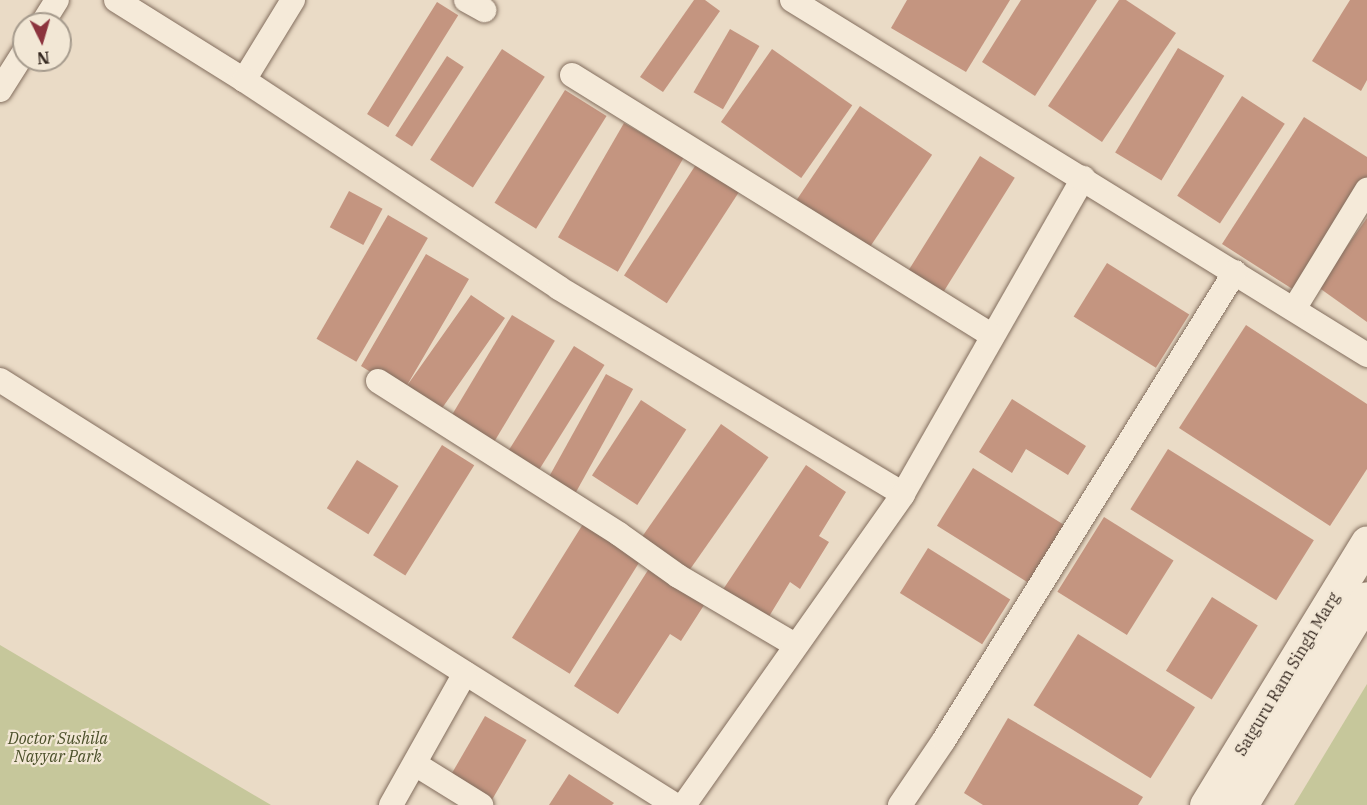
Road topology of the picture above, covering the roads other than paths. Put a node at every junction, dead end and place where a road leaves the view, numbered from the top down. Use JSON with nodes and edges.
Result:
{"nodes":[{"id":1,"x":116,"y":0,"type":"edge"},
{"id":2,"x":293,"y":0,"type":"edge"},
{"id":3,"x":792,"y":0,"type":"edge"},
{"id":4,"x":12,"y":71,"type":"edge"},
{"id":5,"x":572,"y":75,"type":"dead end"},
{"id":6,"x":244,"y":80,"type":"junction"},
{"id":7,"x":0,"y":90,"type":"edge"},
{"id":8,"x":1083,"y":178,"type":"junction"},
{"id":9,"x":1367,"y":190,"type":"edge"},
{"id":10,"x":1235,"y":272,"type":"junction"},
{"id":11,"x":1294,"y":309,"type":"junction"},
{"id":12,"x":993,"y":336,"type":"junction"},
{"id":13,"x":1367,"y":355,"type":"edge"},
{"id":14,"x":0,"y":380,"type":"edge"},
{"id":15,"x":378,"y":381,"type":"dead end"},
{"id":16,"x":903,"y":494,"type":"junction"},
{"id":17,"x":1367,"y":542,"type":"edge"},
{"id":18,"x":1367,"y":598,"type":"edge"},
{"id":19,"x":795,"y":645,"type":"junction"},
{"id":20,"x":465,"y":673,"type":"junction"},
{"id":21,"x":415,"y":764,"type":"junction"},
{"id":22,"x":391,"y":805,"type":"edge"},
{"id":23,"x":481,"y":805,"type":"edge"},
{"id":24,"x":675,"y":805,"type":"edge"},
{"id":25,"x":684,"y":805,"type":"edge"},
{"id":26,"x":900,"y":805,"type":"edge"},
{"id":27,"x":1206,"y":805,"type":"edge"},
{"id":28,"x":1241,"y":805,"type":"edge"}],
"edges":[{"from":1,"to":6,"type":"street"},
{"from":2,"to":6,"type":"street"},
{"from":3,"to":8,"type":"street"},
{"from":4,"to":7,"type":"street"},
{"from":5,"to":12,"type":"street"},
{"from":6,"to":16,"type":"street"},
{"from":8,"to":10,"type":"street"},
{"from":8,"to":12,"type":"street"},
{"from":9,"to":11,"type":"street"},
{"from":10,"to":11,"type":"street"},
{"from":10,"to":26,"type":"street"},
{"from":11,"to":13,"type":"street"},
{"from":12,"to":16,"type":"street"},
{"from":14,"to":20,"type":"street"},
{"from":15,"to":19,"type":"street"},
{"from":16,"to":19,"type":"street"},
{"from":17,"to":27,"type":"main road","name":"Satguru Ram Singh Marg"},
{"from":18,"to":28,"type":"main road","name":"Satguru Ram Singh Marg"},
{"from":19,"to":25,"type":"street"},
{"from":20,"to":21,"type":"street"},
{"from":20,"to":24,"type":"street"},
{"from":21,"to":22,"type":"street"},
{"from":21,"to":23,"type":"street"}]}
